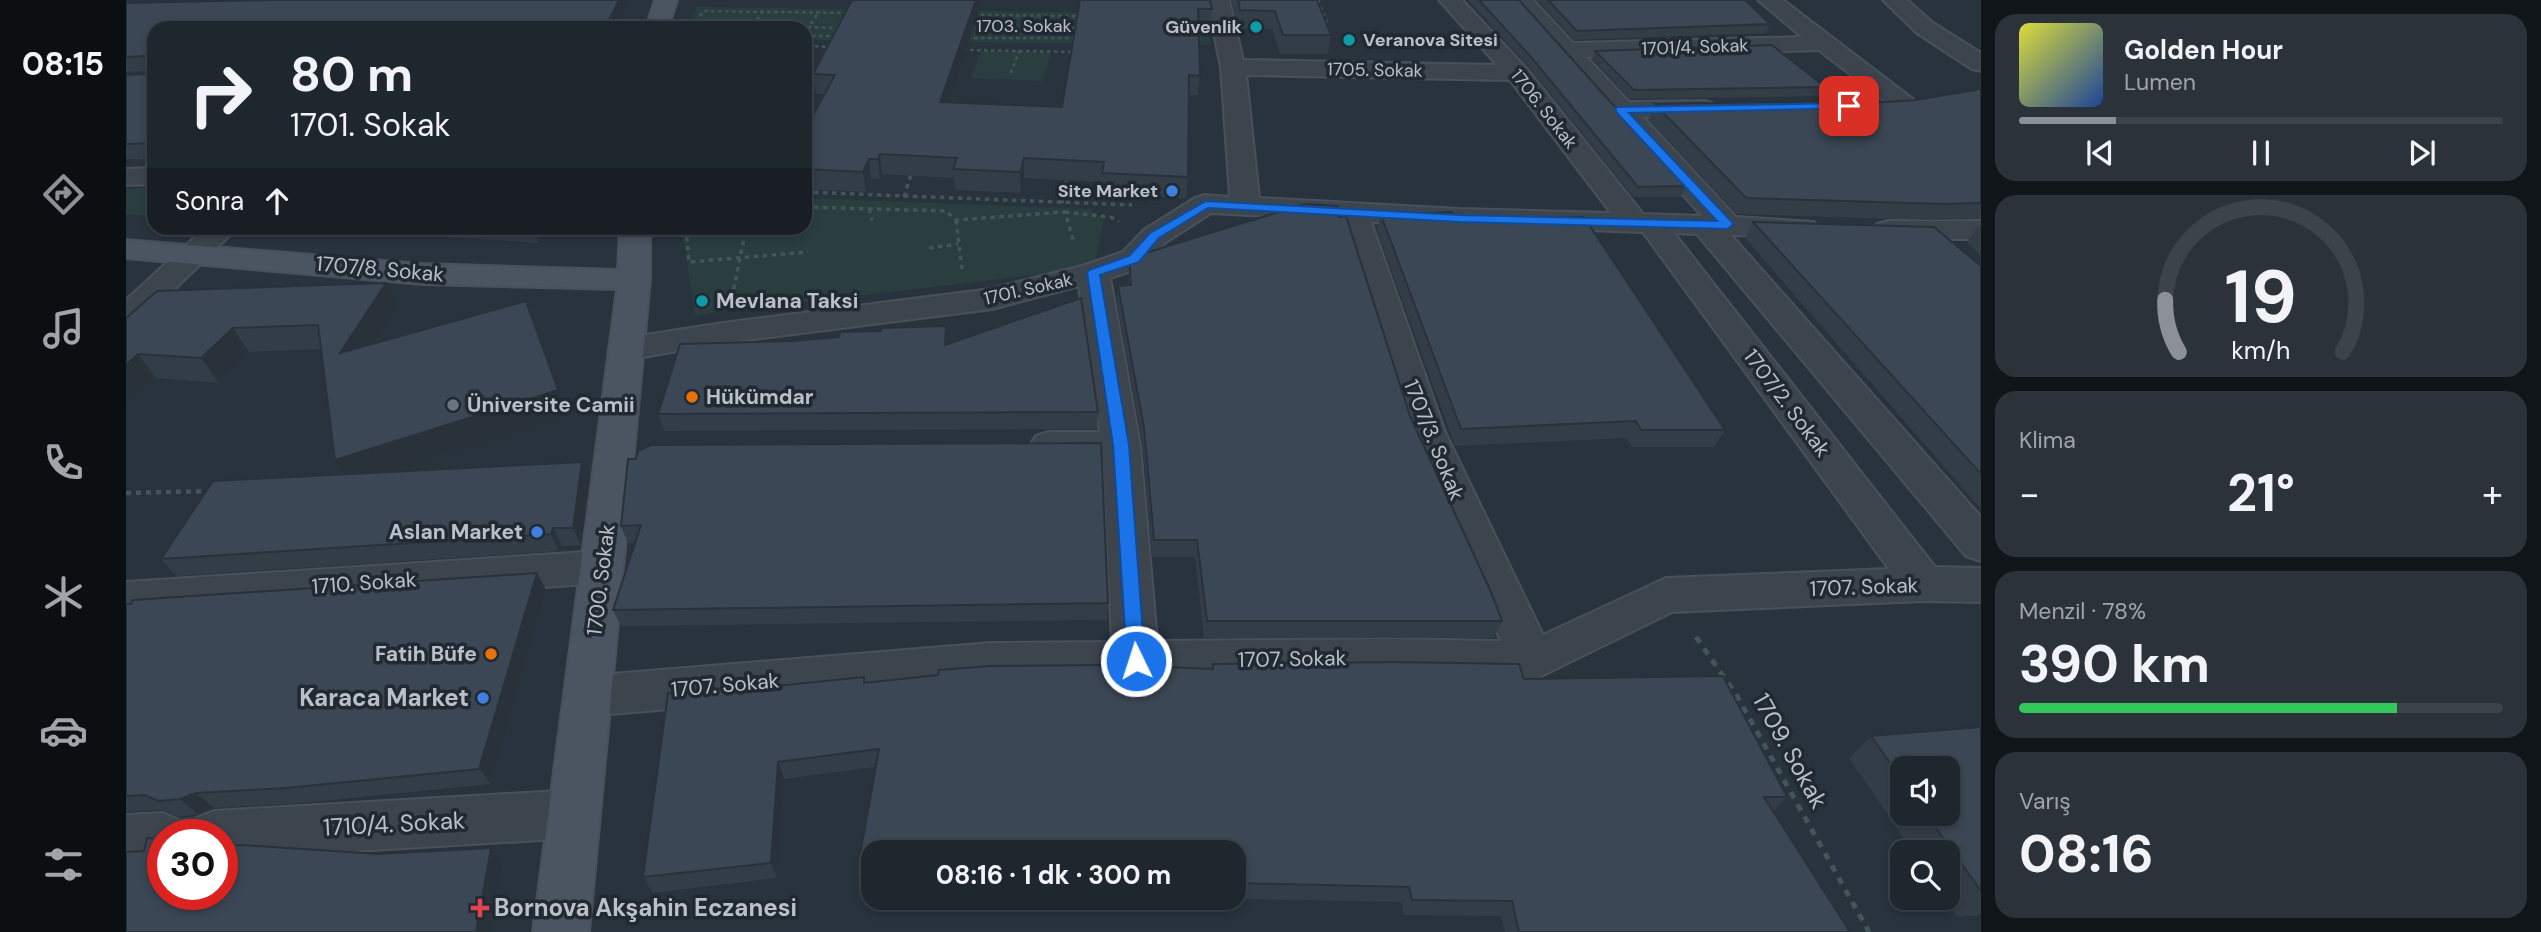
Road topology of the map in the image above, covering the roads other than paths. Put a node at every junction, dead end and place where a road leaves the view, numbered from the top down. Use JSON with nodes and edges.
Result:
{"nodes":[{"id":1,"x":666,"y":0,"type":"edge"},
{"id":2,"x":1218,"y":0,"type":"edge"},
{"id":3,"x":1450,"y":0,"type":"edge"},
{"id":4,"x":1521,"y":0,"type":"edge"},
{"id":5,"x":1769,"y":0,"type":"edge"},
{"id":6,"x":1894,"y":0,"type":"edge"},
{"id":7,"x":659,"y":21,"type":"edge"},
{"id":8,"x":1824,"y":43,"type":"junction"},
{"id":9,"x":1566,"y":50,"type":"junction"},
{"id":10,"x":1981,"y":64,"type":"edge"},
{"id":11,"x":1233,"y":67,"type":"junction"},
{"id":12,"x":1517,"y":73,"type":"junction"},
{"id":13,"x":1863,"y":106,"type":"edge"},
{"id":14,"x":1727,"y":108,"type":"edge"},
{"id":15,"x":1620,"y":110,"type":"junction"},
{"id":16,"x":147,"y":176,"type":"edge"},
{"id":17,"x":126,"y":177,"type":"edge"},
{"id":18,"x":1245,"y":205,"type":"junction"},
{"id":19,"x":1353,"y":213,"type":"junction"},
{"id":20,"x":1642,"y":222,"type":"junction"},
{"id":21,"x":1716,"y":225,"type":"junction"},
{"id":22,"x":1981,"y":230,"type":"edge"},
{"id":23,"x":1932,"y":232,"type":"junction"},
{"id":24,"x":214,"y":235,"type":"edge"},
{"id":25,"x":635,"y":235,"type":"edge"},
{"id":26,"x":126,"y":249,"type":"edge"},
{"id":27,"x":195,"y":253,"type":"junction"},
{"id":28,"x":1961,"y":257,"type":"edge"},
{"id":29,"x":1093,"y":273,"type":"junction"},
{"id":30,"x":634,"y":280,"type":"junction"},
{"id":31,"x":126,"y":318,"type":"edge"},
{"id":32,"x":626,"y":349,"type":"junction"},
{"id":33,"x":1010,"y":445,"type":"edge"},
{"id":34,"x":1121,"y":445,"type":"junction"},
{"id":35,"x":1981,"y":545,"type":"edge"},
{"id":36,"x":602,"y":567,"type":"junction"},
{"id":37,"x":1924,"y":584,"type":"junction"},
{"id":38,"x":1981,"y":584,"type":"edge"},
{"id":39,"x":126,"y":599,"type":"edge"},
{"id":40,"x":1136,"y":661,"type":"junction"},
{"id":41,"x":1533,"y":661,"type":"junction"},
{"id":42,"x":588,"y":696,"type":"junction"},
{"id":43,"x":575,"y":814,"type":"junction"},
{"id":44,"x":238,"y":834,"type":"edge"},
{"id":45,"x":147,"y":839,"type":"edge"},
{"id":46,"x":126,"y":840,"type":"edge"},
{"id":47,"x":561,"y":932,"type":"edge"}],
"edges":[{"from":1,"to":7,"type":"street"},
{"from":2,"to":11,"type":"street"},
{"from":3,"to":12,"type":"street","name":"1706. Sokak"},
{"from":4,"to":9,"type":"street"},
{"from":5,"to":8,"type":"street"},
{"from":6,"to":10,"type":"street"},
{"from":8,"to":9,"type":"street","name":"1701/4. Sokak"},
{"from":8,"to":13,"type":"street"},
{"from":9,"to":15,"type":"street"},
{"from":11,"to":12,"type":"street","name":"1705. Sokak"},
{"from":11,"to":18,"type":"street"},
{"from":12,"to":20,"type":"street","name":"1706. Sokak"},
{"from":14,"to":15,"type":"street"},
{"from":15,"to":21,"type":"street"},
{"from":16,"to":17,"type":"street"},
{"from":18,"to":19,"type":"street","name":"1701. Sokak"},
{"from":18,"to":29,"type":"street","name":"1701. Sokak"},
{"from":19,"to":20,"type":"street","name":"1701. Sokak"},
{"from":19,"to":41,"type":"street","name":"1707/3. Sokak"},
{"from":20,"to":21,"type":"street","name":"1701. Sokak"},
{"from":20,"to":37,"type":"street","name":"1707/2. Sokak"},
{"from":21,"to":23,"type":"street","name":"1701. Sokak"},
{"from":21,"to":35,"type":"street"},
{"from":22,"to":23,"type":"street","name":"1701. Sokak"},
{"from":23,"to":28,"type":"street"},
{"from":24,"to":27,"type":"street"},
{"from":25,"to":30,"type":"street","name":"1700. Sokak"},
{"from":26,"to":27,"type":"street","name":"1707/8. Sokak"},
{"from":27,"to":30,"type":"street","name":"1707/8. Sokak"},
{"from":27,"to":31,"type":"street"},
{"from":29,"to":32,"type":"street","name":"1701. Sokak"},
{"from":29,"to":34,"type":"street"},
{"from":30,"to":32,"type":"street","name":"1700. Sokak"},
{"from":32,"to":36,"type":"street","name":"1700. Sokak"},
{"from":33,"to":34,"type":"street"},
{"from":34,"to":40,"type":"street"},
{"from":36,"to":39,"type":"street","name":"1710. Sokak"},
{"from":36,"to":42,"type":"street","name":"1700. Sokak"},
{"from":37,"to":38,"type":"street","name":"1707. Sokak"},
{"from":37,"to":41,"type":"street","name":"1707. Sokak"},
{"from":40,"to":41,"type":"street","name":"1707. Sokak"},
{"from":40,"to":42,"type":"street","name":"1707. Sokak"},
{"from":42,"to":43,"type":"street","name":"1700. Sokak"},
{"from":43,"to":44,"type":"street","name":"1710/4. Sokak"},
{"from":43,"to":47,"type":"street","name":"1700. Sokak"},
{"from":45,"to":46,"type":"street"}]}
